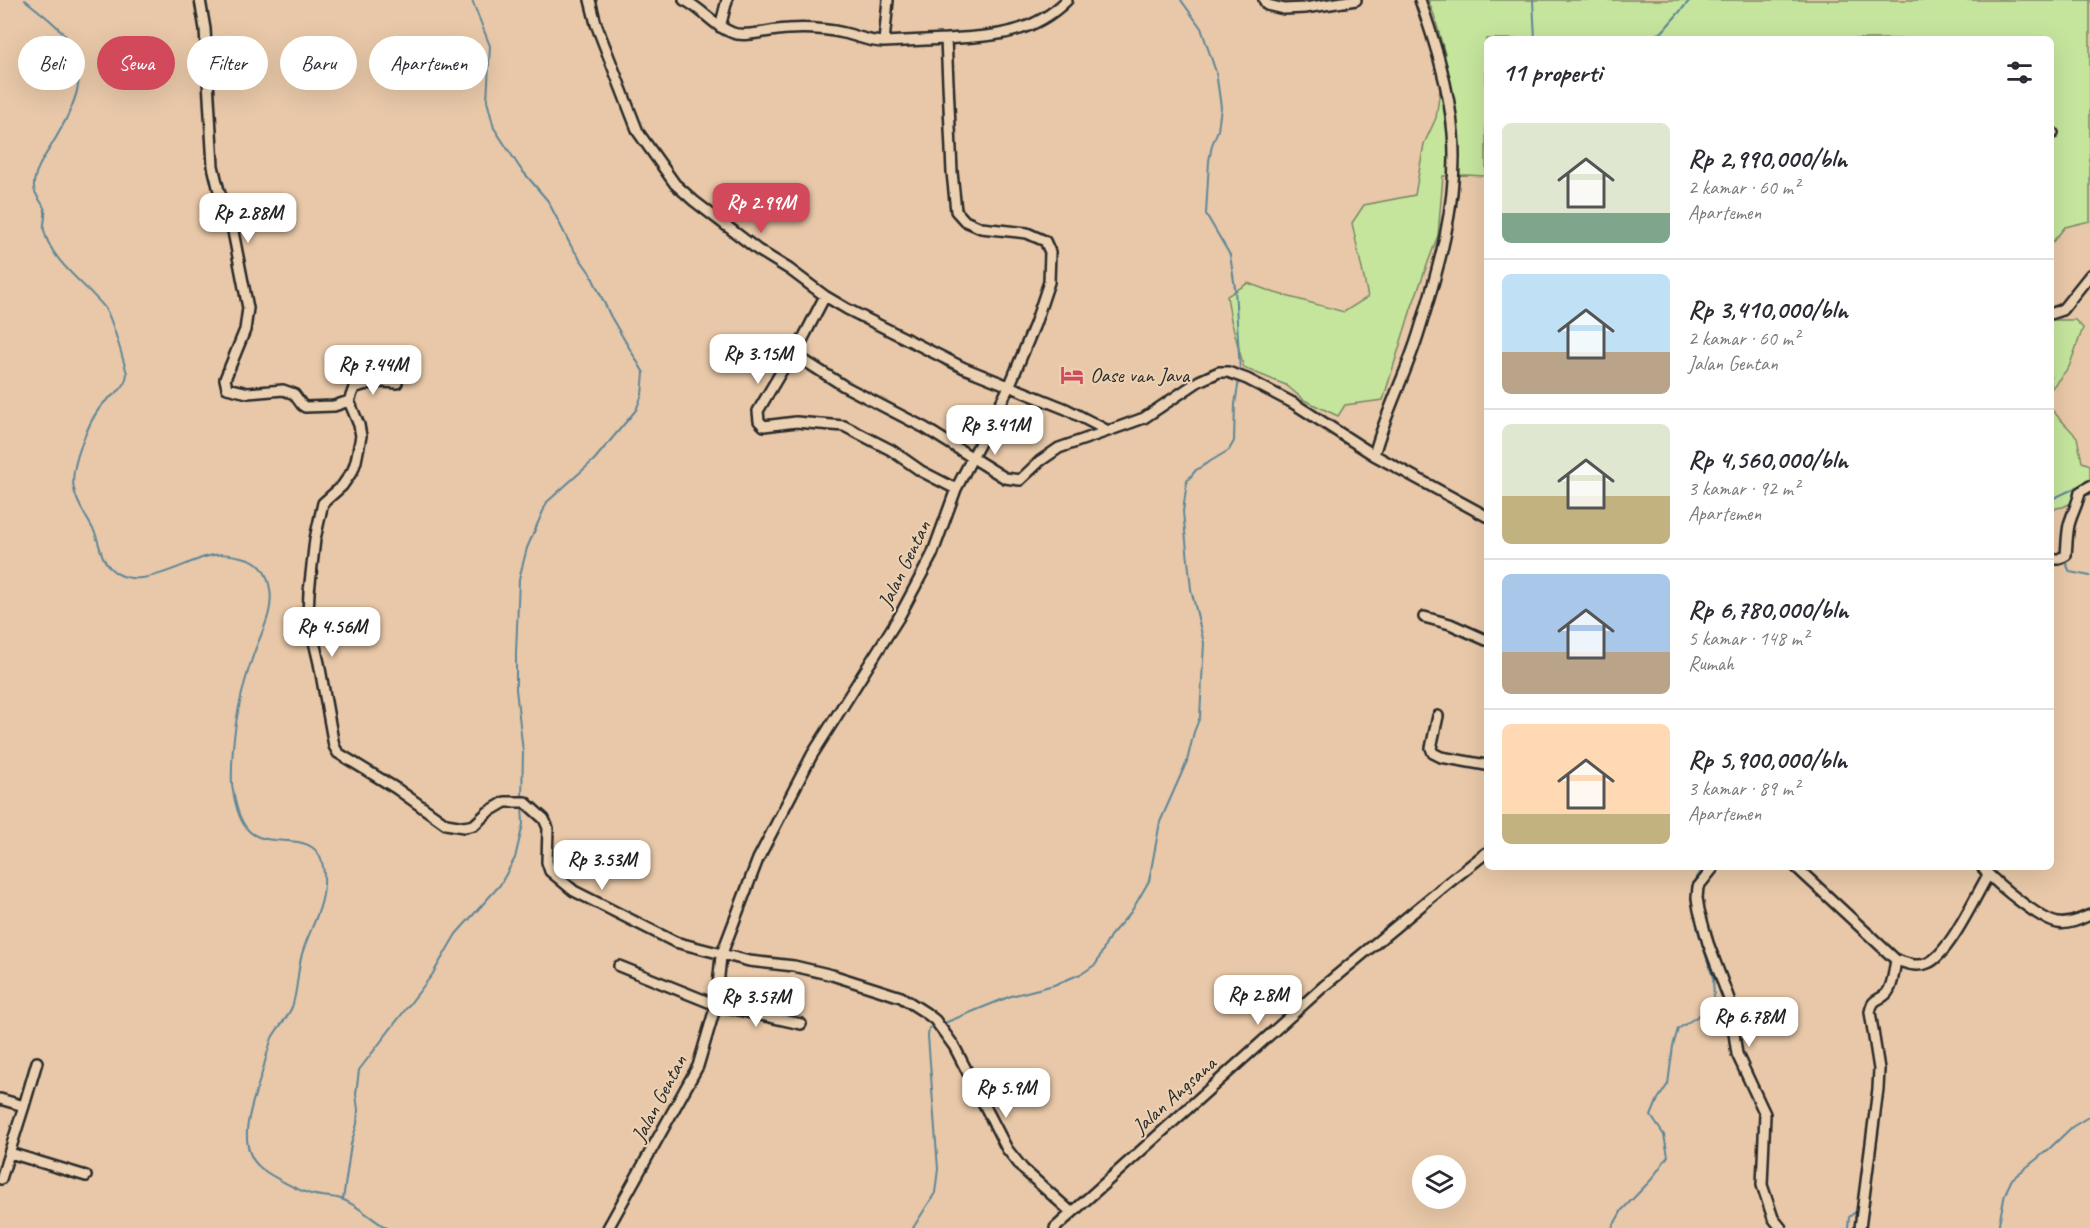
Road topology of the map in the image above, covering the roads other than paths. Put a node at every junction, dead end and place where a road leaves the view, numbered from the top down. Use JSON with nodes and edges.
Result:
{"nodes":[{"id":1,"x":200,"y":0,"type":"edge"},
{"id":2,"x":590,"y":0,"type":"edge"},
{"id":3,"x":684,"y":0,"type":"edge"},
{"id":4,"x":727,"y":0,"type":"edge"},
{"id":5,"x":888,"y":0,"type":"edge"},
{"id":6,"x":1067,"y":0,"type":"edge"},
{"id":7,"x":1264,"y":0,"type":"edge"},
{"id":8,"x":1356,"y":0,"type":"edge"},
{"id":9,"x":1420,"y":0,"type":"edge"},
{"id":10,"x":720,"y":27,"type":"junction"},
{"id":11,"x":946,"y":39,"type":"junction"},
{"id":12,"x":884,"y":42,"type":"junction"},
{"id":13,"x":2090,"y":275,"type":"edge"},
{"id":14,"x":825,"y":296,"type":"junction"},
{"id":15,"x":2054,"y":313,"type":"edge"},
{"id":16,"x":794,"y":356,"type":"junction"},
{"id":17,"x":336,"y":360,"type":"dead end"},
{"id":18,"x":397,"y":383,"type":"dead end"},
{"id":19,"x":1010,"y":387,"type":"junction"},
{"id":20,"x":354,"y":388,"type":"junction"},
{"id":21,"x":349,"y":401,"type":"junction"},
{"id":22,"x":1108,"y":431,"type":"junction"},
{"id":23,"x":1374,"y":455,"type":"junction"},
{"id":24,"x":971,"y":459,"type":"junction"},
{"id":25,"x":2090,"y":486,"type":"edge"},
{"id":26,"x":956,"y":489,"type":"junction"},
{"id":27,"x":1484,"y":515,"type":"edge"},
{"id":28,"x":2058,"y":558,"type":"edge"},
{"id":29,"x":1424,"y":617,"type":"dead end"},
{"id":30,"x":1484,"y":639,"type":"edge"},
{"id":31,"x":1438,"y":716,"type":"dead end"},
{"id":32,"x":1484,"y":765,"type":"edge"},
{"id":33,"x":1484,"y":856,"type":"edge"},
{"id":34,"x":1712,"y":870,"type":"edge"},
{"id":35,"x":1799,"y":870,"type":"edge"},
{"id":36,"x":1984,"y":870,"type":"edge"},
{"id":37,"x":1988,"y":875,"type":"junction"},
{"id":38,"x":2090,"y":915,"type":"edge"},
{"id":39,"x":721,"y":956,"type":"junction"},
{"id":40,"x":1896,"y":960,"type":"junction"},
{"id":41,"x":619,"y":966,"type":"dead end"},
{"id":42,"x":716,"y":1005,"type":"junction"},
{"id":43,"x":801,"y":1024,"type":"dead end"},
{"id":44,"x":37,"y":1062,"type":"dead end"},
{"id":45,"x":0,"y":1099,"type":"edge"},
{"id":46,"x":24,"y":1106,"type":"junction"},
{"id":47,"x":10,"y":1153,"type":"junction"},
{"id":48,"x":86,"y":1176,"type":"dead end"},
{"id":49,"x":1,"y":1179,"type":"edge"},
{"id":50,"x":1071,"y":1212,"type":"junction"},
{"id":51,"x":608,"y":1228,"type":"edge"},
{"id":52,"x":1055,"y":1228,"type":"edge"},
{"id":53,"x":1781,"y":1228,"type":"edge"},
{"id":54,"x":1860,"y":1228,"type":"edge"}],
"edges":[{"from":1,"to":21,"type":"street"},
{"from":2,"to":14,"type":"street"},
{"from":3,"to":10,"type":"street"},
{"from":4,"to":10,"type":"street"},
{"from":5,"to":12,"type":"street"},
{"from":6,"to":11,"type":"street"},
{"from":7,"to":8,"type":"street"},
{"from":9,"to":23,"type":"street"},
{"from":10,"to":12,"type":"street"},
{"from":11,"to":12,"type":"street"},
{"from":11,"to":19,"type":"street","name":"Jalan Gentan"},
{"from":13,"to":15,"type":"street"},
{"from":14,"to":16,"type":"street"},
{"from":14,"to":19,"type":"street"},
{"from":16,"to":24,"type":"street"},
{"from":16,"to":26,"type":"street"},
{"from":17,"to":20,"type":"street"},
{"from":18,"to":20,"type":"street"},
{"from":19,"to":22,"type":"street"},
{"from":19,"to":24,"type":"street","name":"Jalan Gentan"},
{"from":20,"to":21,"type":"street"},
{"from":21,"to":39,"type":"street"},
{"from":22,"to":23,"type":"street"},
{"from":22,"to":24,"type":"street"},
{"from":23,"to":27,"type":"street"},
{"from":24,"to":26,"type":"street","name":"Jalan Gentan"},
{"from":25,"to":28,"type":"street"},
{"from":26,"to":39,"type":"street","name":"Jalan Gentan"},
{"from":29,"to":30,"type":"street"},
{"from":31,"to":32,"type":"street"},
{"from":33,"to":50,"type":"street","name":"Jalan Angsana"},
{"from":34,"to":53,"type":"street"},
{"from":35,"to":40,"type":"street"},
{"from":36,"to":37,"type":"street"},
{"from":37,"to":38,"type":"street"},
{"from":37,"to":40,"type":"street"},
{"from":39,"to":42,"type":"street","name":"Jalan Gentan"},
{"from":39,"to":50,"type":"street"},
{"from":40,"to":54,"type":"street"},
{"from":41,"to":42,"type":"street"},
{"from":42,"to":43,"type":"street"},
{"from":42,"to":51,"type":"street","name":"Jalan Gentan"},
{"from":44,"to":46,"type":"street"},
{"from":45,"to":46,"type":"street"},
{"from":46,"to":47,"type":"street"},
{"from":47,"to":48,"type":"street"},
{"from":47,"to":49,"type":"street"},
{"from":50,"to":52,"type":"street","name":"Jalan Angsana"}]}
